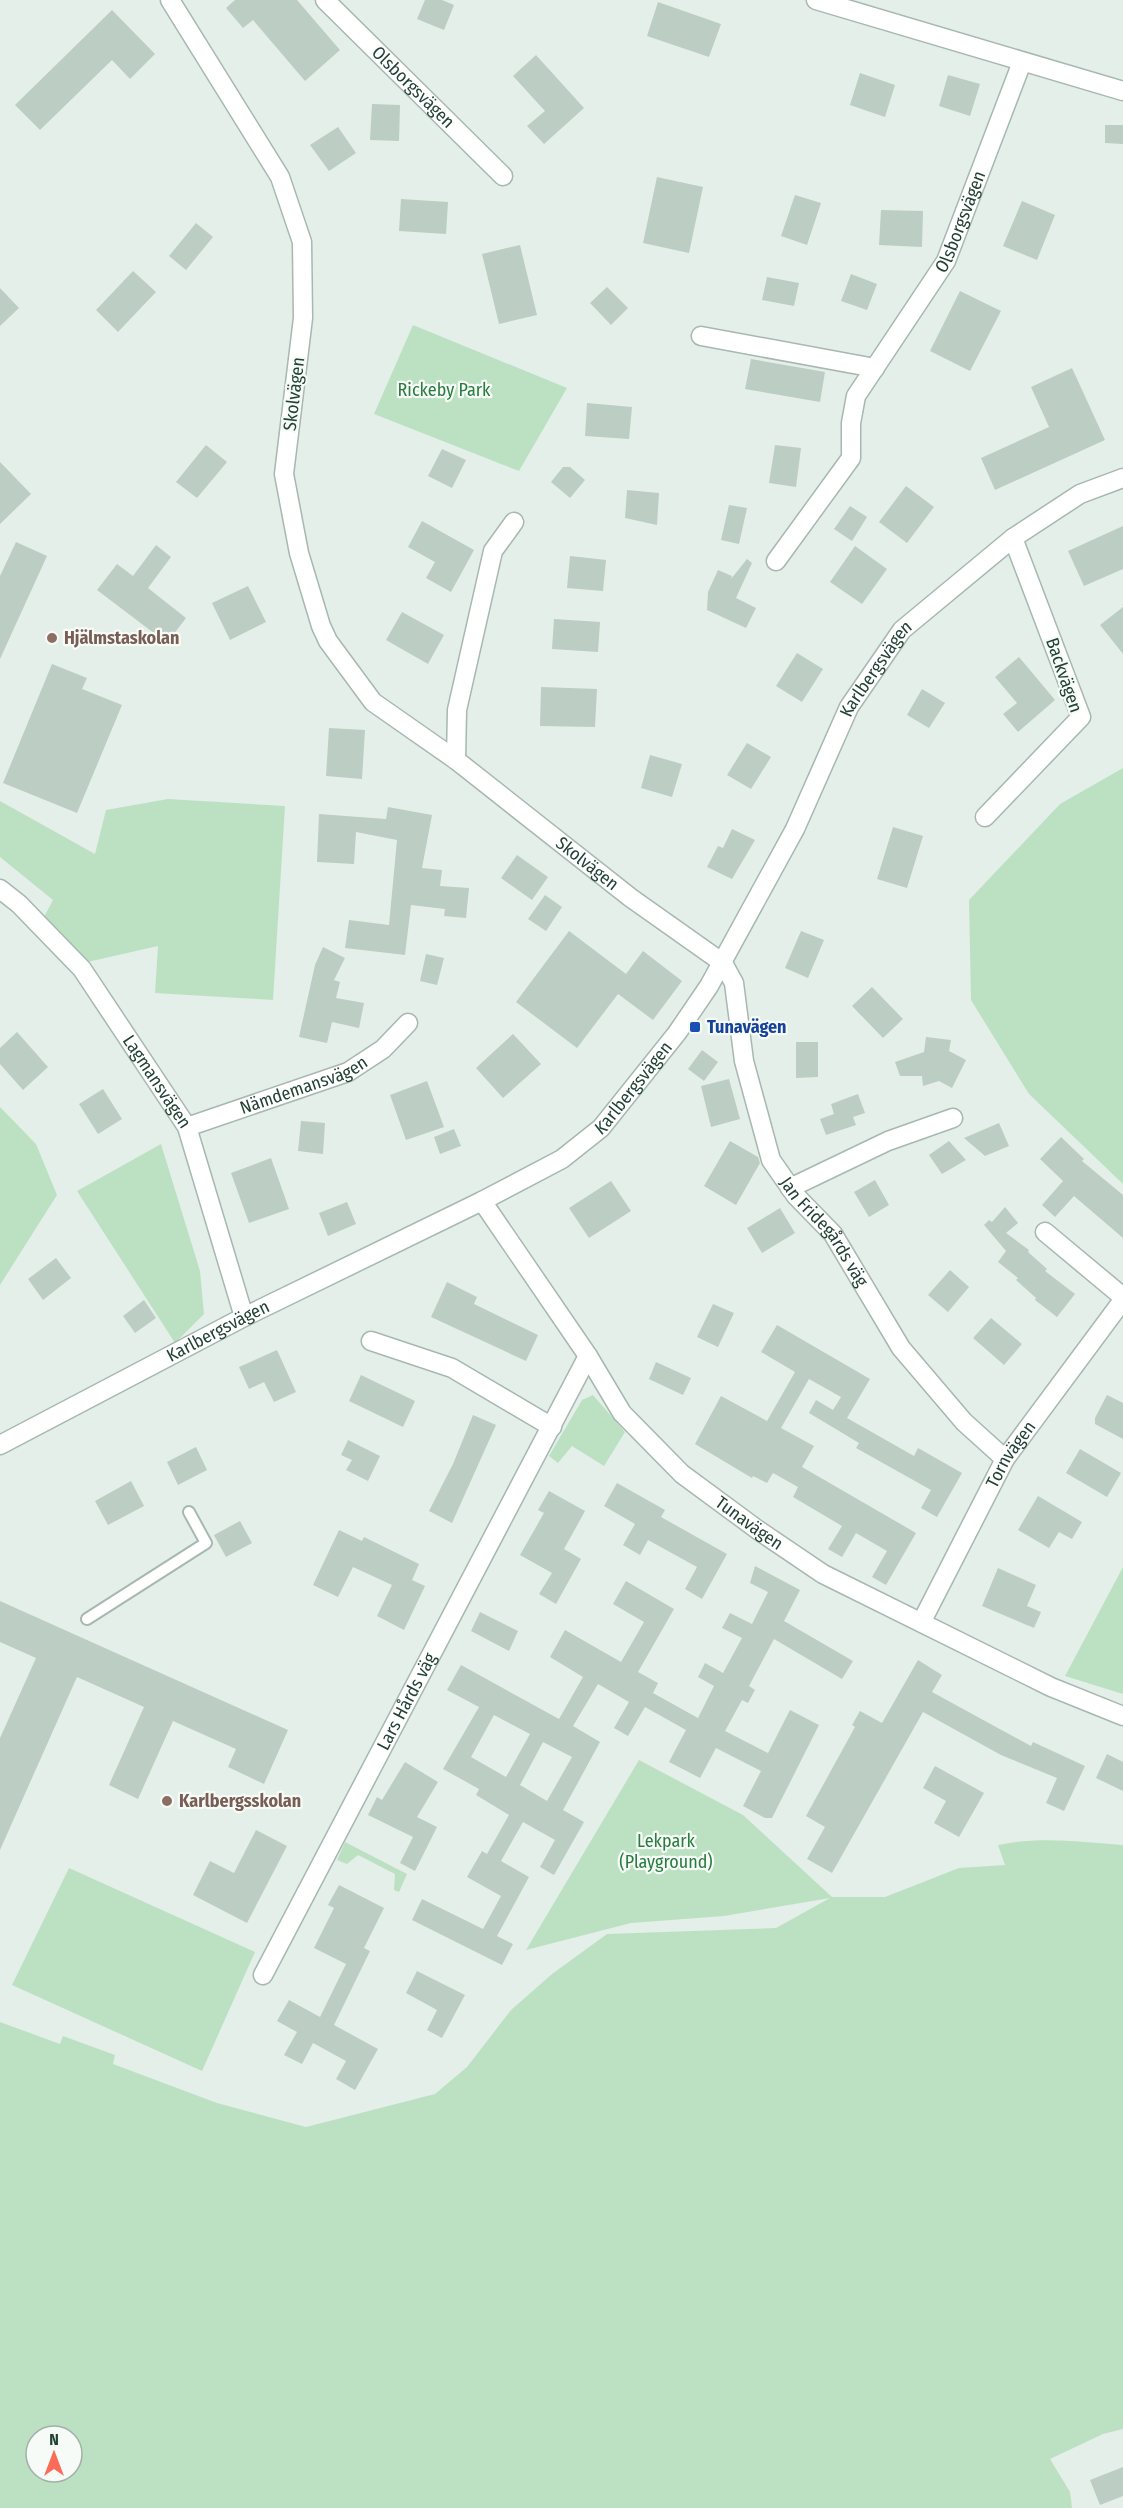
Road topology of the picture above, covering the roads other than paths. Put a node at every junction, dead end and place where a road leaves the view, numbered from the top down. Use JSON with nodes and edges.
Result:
{"nodes":[{"id":1,"x":170,"y":0,"type":"edge"},
{"id":2,"x":325,"y":0,"type":"edge"},
{"id":3,"x":816,"y":0,"type":"edge"},
{"id":4,"x":1022,"y":62,"type":"junction"},
{"id":5,"x":1123,"y":91,"type":"edge"},
{"id":6,"x":503,"y":176,"type":"dead end"},
{"id":7,"x":700,"y":336,"type":"dead end"},
{"id":8,"x":875,"y":368,"type":"junction"},
{"id":9,"x":1123,"y":478,"type":"edge"},
{"id":10,"x":514,"y":522,"type":"dead end"},
{"id":11,"x":1013,"y":538,"type":"junction"},
{"id":12,"x":776,"y":561,"type":"dead end"},
{"id":13,"x":456,"y":760,"type":"junction"},
{"id":14,"x":985,"y":817,"type":"dead end"},
{"id":15,"x":0,"y":889,"type":"edge"},
{"id":16,"x":723,"y":963,"type":"junction"},
{"id":17,"x":408,"y":1023,"type":"dead end"},
{"id":18,"x":953,"y":1118,"type":"dead end"},
{"id":19,"x":187,"y":1127,"type":"junction"},
{"id":20,"x":790,"y":1188,"type":"junction"},
{"id":21,"x":482,"y":1201,"type":"junction"},
{"id":22,"x":1045,"y":1232,"type":"dead end"},
{"id":23,"x":1123,"y":1299,"type":"edge"},
{"id":24,"x":244,"y":1317,"type":"junction"},
{"id":25,"x":371,"y":1341,"type":"dead end"},
{"id":26,"x":588,"y":1356,"type":"junction"},
{"id":27,"x":552,"y":1427,"type":"junction"},
{"id":28,"x":0,"y":1445,"type":"edge"},
{"id":29,"x":1005,"y":1459,"type":"junction"},
{"id":30,"x":189,"y":1512,"type":"dead end"},
{"id":31,"x":87,"y":1619,"type":"dead end"},
{"id":32,"x":922,"y":1621,"type":"junction"},
{"id":33,"x":1123,"y":1716,"type":"edge"},
{"id":34,"x":262,"y":1975,"type":"dead end"}],
"edges":[{"from":1,"to":13,"type":"street","name":"Skolvägen"},
{"from":2,"to":6,"type":"street","name":"Olsborgsvägen"},
{"from":3,"to":4,"type":"street"},
{"from":4,"to":5,"type":"street"},
{"from":4,"to":8,"type":"street","name":"Olsborgsvägen"},
{"from":7,"to":8,"type":"street"},
{"from":8,"to":12,"type":"street","name":"Olsborgsvägen"},
{"from":9,"to":11,"type":"street","name":"Karlbergsvägen"},
{"from":10,"to":13,"type":"street"},
{"from":11,"to":14,"type":"street","name":"Backvägen"},
{"from":11,"to":16,"type":"street","name":"Karlbergsvägen"},
{"from":13,"to":16,"type":"street","name":"Skolvägen"},
{"from":15,"to":19,"type":"street","name":"Lagmansvägen"},
{"from":16,"to":20,"type":"street","name":"Jan Fridegårds väg"},
{"from":16,"to":21,"type":"street","name":"Karlbergsvägen"},
{"from":17,"to":19,"type":"street","name":"Nämdemansvägen"},
{"from":18,"to":20,"type":"street"},
{"from":19,"to":24,"type":"street","name":"Lagmansvägen"},
{"from":20,"to":29,"type":"street","name":"Jan Fridegårds väg"},
{"from":21,"to":24,"type":"street","name":"Karlbergsvägen"},
{"from":21,"to":26,"type":"street","name":"Tunavägen"},
{"from":22,"to":23,"type":"street","name":"Tornvägen"},
{"from":23,"to":29,"type":"street","name":"Tornvägen"},
{"from":24,"to":28,"type":"street","name":"Karlbergsvägen"},
{"from":25,"to":27,"type":"street"},
{"from":26,"to":27,"type":"street","name":"Lars Hårds väg"},
{"from":26,"to":32,"type":"street","name":"Tunavägen"},
{"from":27,"to":34,"type":"street","name":"Lars Hårds väg"},
{"from":29,"to":32,"type":"street","name":"Tornvägen"},
{"from":30,"to":31,"type":"lane"},
{"from":32,"to":33,"type":"street","name":"Tunavägen"}]}
